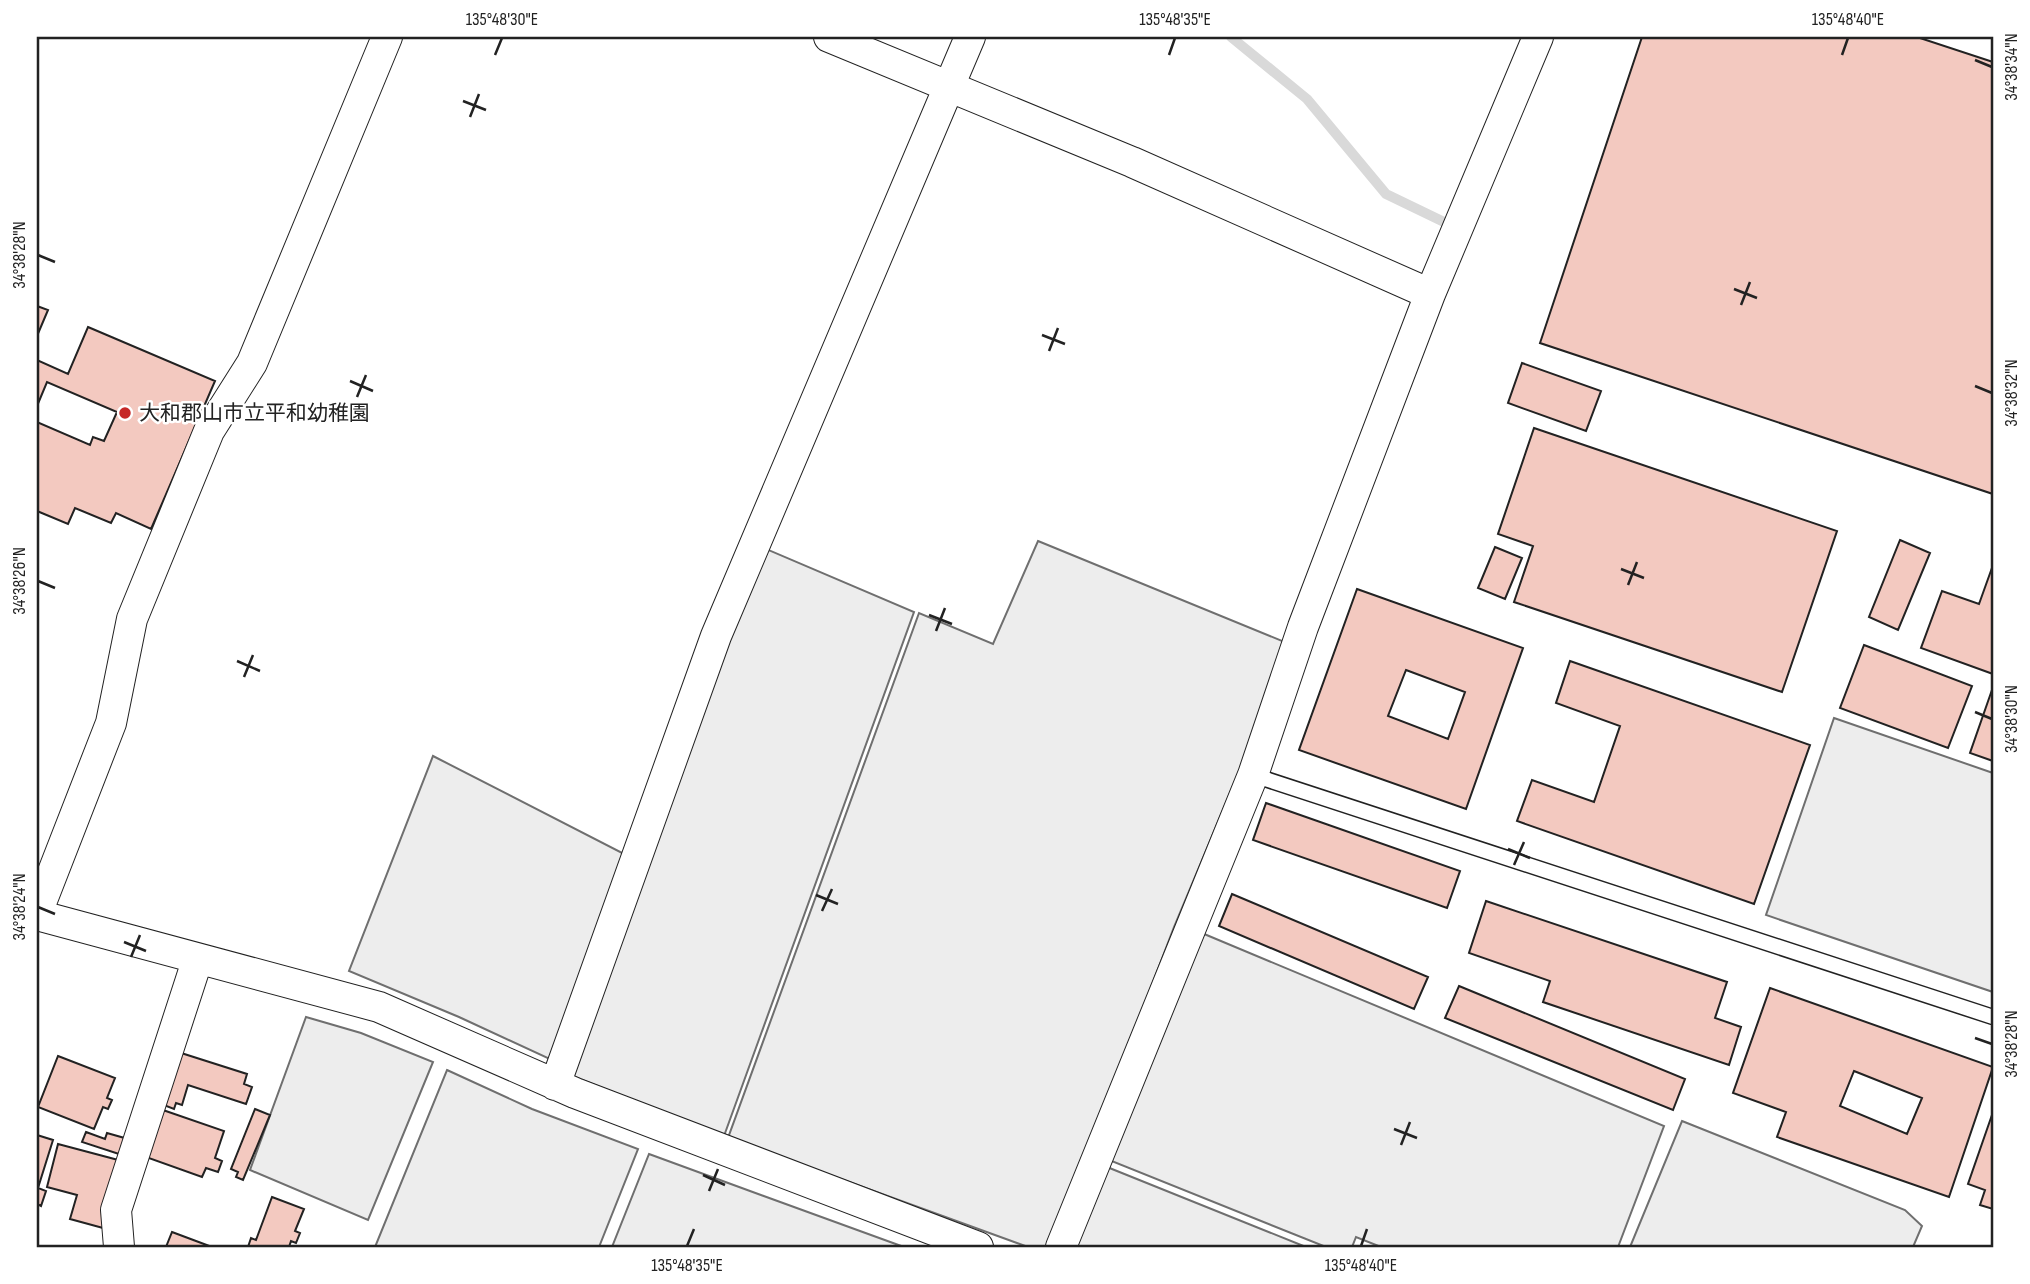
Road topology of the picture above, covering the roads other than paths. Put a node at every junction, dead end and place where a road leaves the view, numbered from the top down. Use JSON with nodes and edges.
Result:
{"nodes":[{"id":1,"x":387,"y":37,"type":"edge"},
{"id":2,"x":829,"y":37,"type":"edge"},
{"id":3,"x":970,"y":37,"type":"edge"},
{"id":4,"x":1538,"y":37,"type":"edge"},
{"id":5,"x":950,"y":88,"type":"junction"},
{"id":6,"x":1430,"y":294,"type":"junction"},
{"id":7,"x":1253,"y":775,"type":"junction"},
{"id":8,"x":37,"y":914,"type":"edge"},
{"id":9,"x":197,"y":961,"type":"junction"},
{"id":10,"x":1993,"y":1017,"type":"edge"},
{"id":11,"x":555,"y":1085,"type":"junction"},
{"id":12,"x":119,"y":1247,"type":"edge"},
{"id":13,"x":978,"y":1247,"type":"edge"},
{"id":14,"x":1061,"y":1247,"type":"edge"}],
"edges":[{"from":1,"to":8,"type":"street"},
{"from":2,"to":5,"type":"street"},
{"from":3,"to":5,"type":"street"},
{"from":4,"to":6,"type":"street"},
{"from":5,"to":6,"type":"street"},
{"from":5,"to":11,"type":"street"},
{"from":6,"to":7,"type":"street"},
{"from":7,"to":10,"type":"lane"},
{"from":7,"to":14,"type":"street"},
{"from":8,"to":9,"type":"street"},
{"from":9,"to":11,"type":"street"},
{"from":9,"to":12,"type":"street"},
{"from":11,"to":13,"type":"street"}]}
